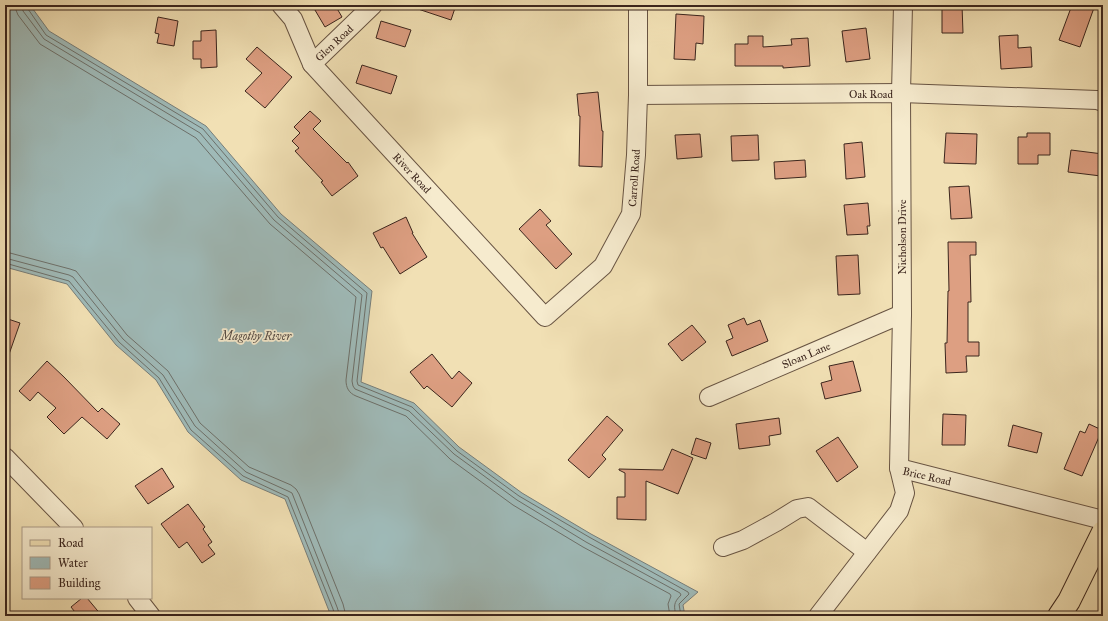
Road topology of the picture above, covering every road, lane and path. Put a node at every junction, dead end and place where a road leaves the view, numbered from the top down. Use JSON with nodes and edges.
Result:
{"nodes":[{"id":1,"x":281,"y":5,"type":"edge"},
{"id":2,"x":373,"y":5,"type":"edge"},
{"id":3,"x":638,"y":5,"type":"edge"},
{"id":4,"x":903,"y":5,"type":"edge"},
{"id":5,"x":312,"y":64,"type":"junction"},
{"id":6,"x":901,"y":93,"type":"junction"},
{"id":7,"x":638,"y":95,"type":"junction"},
{"id":8,"x":1101,"y":96,"type":"edge"},
{"id":9,"x":902,"y":314,"type":"junction"},
{"id":10,"x":545,"y":317,"type":"joint"},
{"id":11,"x":709,"y":397,"type":"dead end"},
{"id":12,"x":5,"y":457,"type":"edge"},
{"id":13,"x":899,"y":468,"type":"junction"},
{"id":14,"x":1103,"y":520,"type":"edge"},
{"id":15,"x":73,"y":527,"type":"edge"},
{"id":16,"x":1103,"y":532,"type":"edge"},
{"id":17,"x":723,"y":547,"type":"dead end"},
{"id":18,"x":867,"y":552,"type":"junction"},
{"id":19,"x":138,"y":599,"type":"edge"},
{"id":20,"x":151,"y":616,"type":"edge"},
{"id":21,"x":818,"y":616,"type":"edge"},
{"id":22,"x":1060,"y":616,"type":"edge"}],
"edges":[{"from":1,"to":5,"type":"street","name":"River Road"},
{"from":2,"to":5,"type":"street","name":"Glen Road"},
{"from":3,"to":7,"type":"street","name":"Carroll Road"},
{"from":4,"to":6,"type":"street","name":"Nicholson Drive"},
{"from":5,"to":10,"type":"street","name":"River Road"},
{"from":6,"to":7,"type":"street","name":"Oak Road"},
{"from":6,"to":8,"type":"street","name":"Oak Road"},
{"from":6,"to":9,"type":"street","name":"Nicholson Drive"},
{"from":7,"to":10,"type":"street","name":"Carroll Road"},
{"from":9,"to":11,"type":"street","name":"Sloan Lane"},
{"from":9,"to":13,"type":"street","name":"Nicholson Drive"},
{"from":12,"to":15,"type":"street"},
{"from":13,"to":14,"type":"street","name":"Brice Road"},
{"from":13,"to":18,"type":"street","name":"Brice Road"},
{"from":16,"to":22,"type":"main road"},
{"from":17,"to":18,"type":"street"},
{"from":18,"to":21,"type":"street","name":"Brice Road"},
{"from":19,"to":20,"type":"street"}]}
